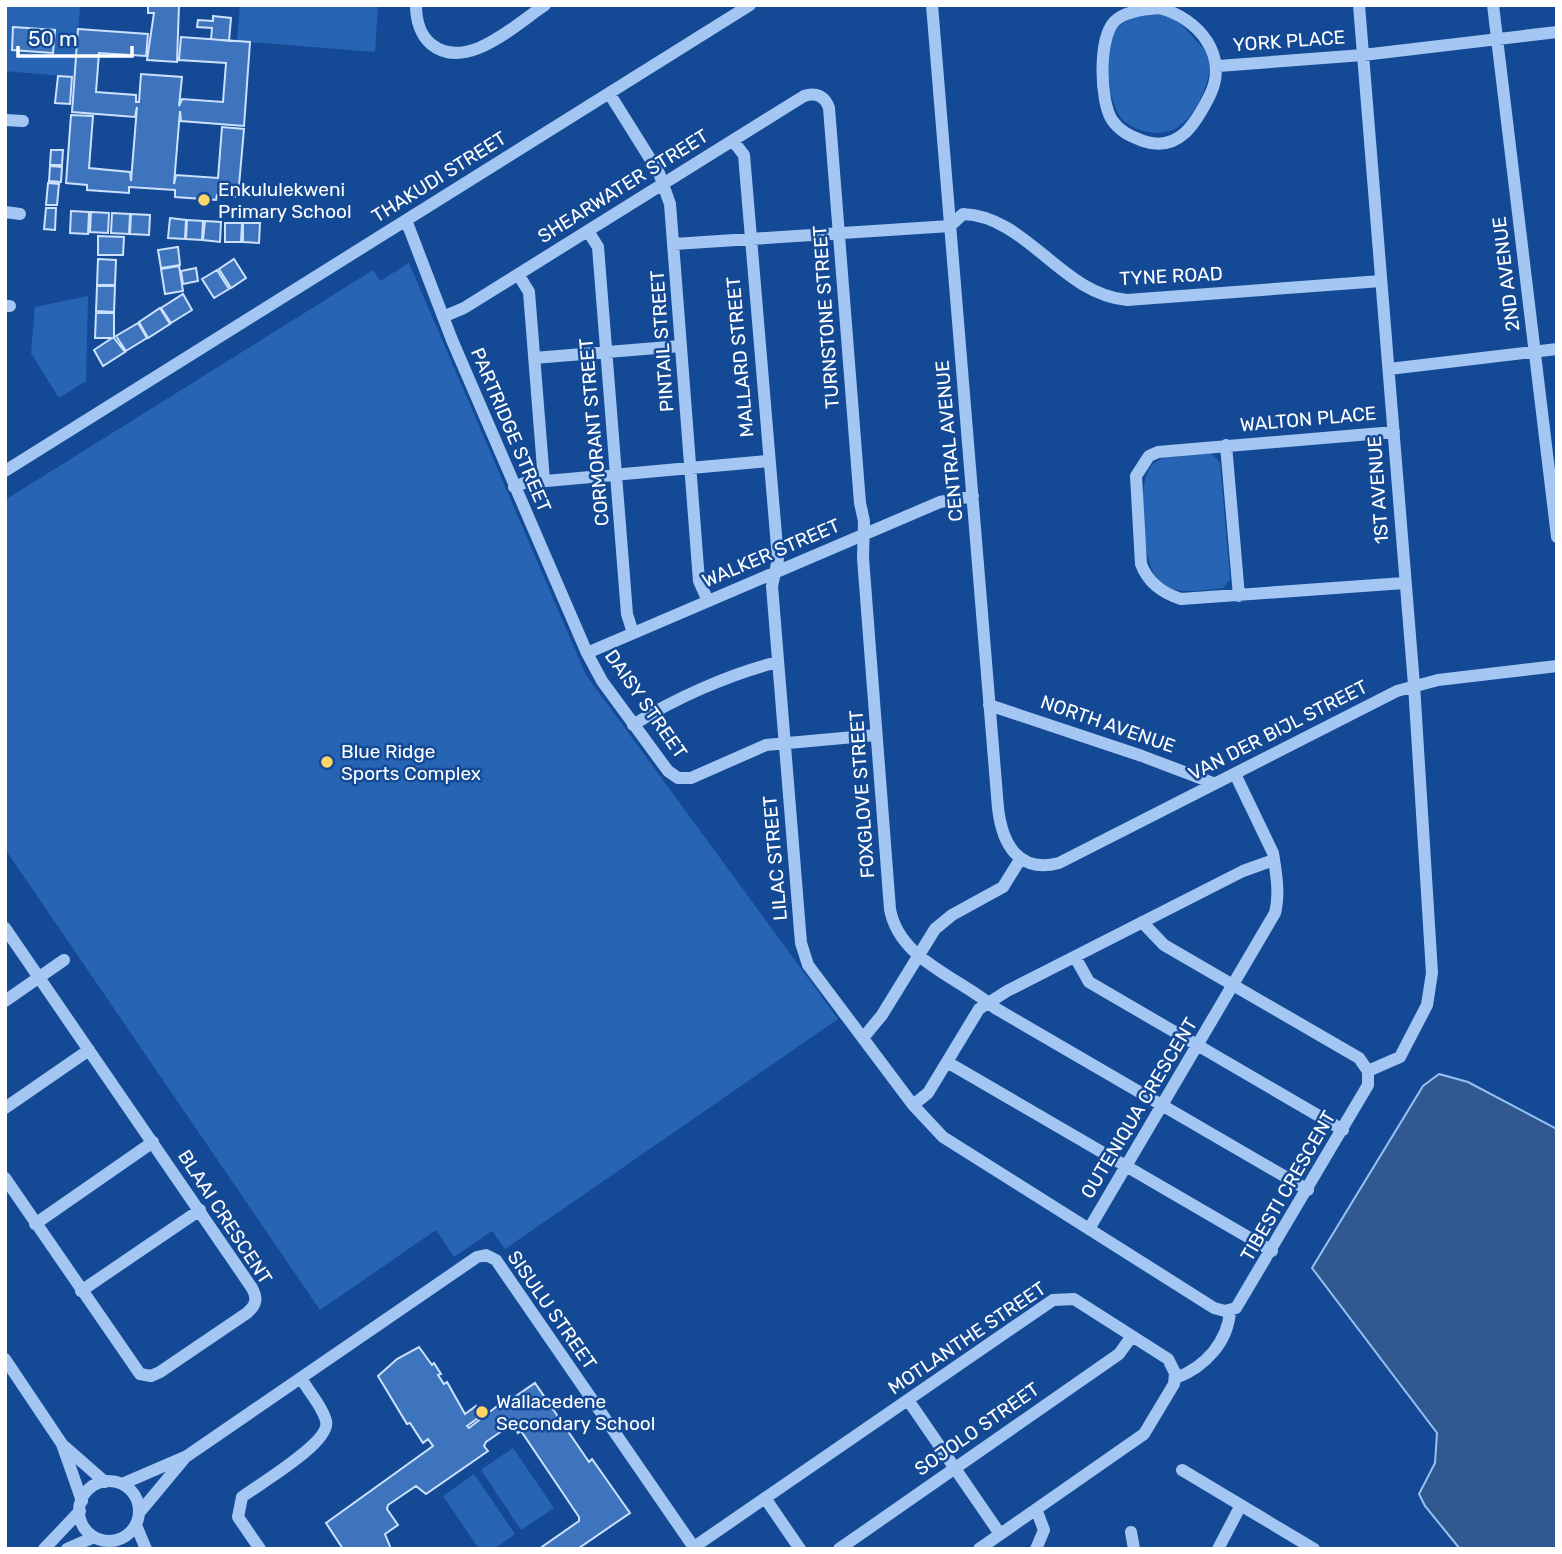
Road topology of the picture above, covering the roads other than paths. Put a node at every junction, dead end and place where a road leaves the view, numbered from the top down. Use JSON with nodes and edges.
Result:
{"nodes":[{"id":1,"x":416,"y":5,"type":"edge"},
{"id":2,"x":520,"y":5,"type":"edge"},
{"id":3,"x":545,"y":5,"type":"edge"},
{"id":4,"x":750,"y":5,"type":"edge"},
{"id":5,"x":932,"y":5,"type":"edge"},
{"id":6,"x":1359,"y":5,"type":"edge"},
{"id":7,"x":1493,"y":5,"type":"edge"},
{"id":8,"x":522,"y":20,"type":"junction"},
{"id":9,"x":1557,"y":32,"type":"edge"},
{"id":10,"x":1497,"y":40,"type":"junction"},
{"id":11,"x":1363,"y":55,"type":"junction"},
{"id":12,"x":1218,"y":66,"type":"junction"},
{"id":13,"x":610,"y":93,"type":"junction"},
{"id":14,"x":821,"y":97,"type":"joint"},
{"id":15,"x":5,"y":120,"type":"edge"},
{"id":16,"x":23,"y":121,"type":"dead end"},
{"id":17,"x":733,"y":141,"type":"junction"},
{"id":18,"x":662,"y":184,"type":"junction"},
{"id":19,"x":5,"y":212,"type":"edge"},
{"id":20,"x":20,"y":214,"type":"dead end"},
{"id":21,"x":406,"y":220,"type":"junction"},
{"id":22,"x":950,"y":226,"type":"junction"},
{"id":23,"x":588,"y":231,"type":"junction"},
{"id":24,"x":839,"y":235,"type":"junction"},
{"id":25,"x":750,"y":240,"type":"junction"},
{"id":26,"x":674,"y":244,"type":"junction"},
{"id":27,"x":518,"y":274,"type":"junction"},
{"id":28,"x":1381,"y":281,"type":"junction"},
{"id":29,"x":445,"y":316,"type":"junction"},
{"id":30,"x":681,"y":346,"type":"junction"},
{"id":31,"x":1557,"y":349,"type":"edge"},
{"id":32,"x":606,"y":352,"type":"junction"},
{"id":33,"x":1535,"y":352,"type":"junction"},
{"id":34,"x":534,"y":358,"type":"junction"},
{"id":35,"x":1389,"y":369,"type":"junction"},
{"id":36,"x":1394,"y":432,"type":"junction"},
{"id":37,"x":1226,"y":445,"type":"junction"},
{"id":38,"x":768,"y":461,"type":"junction"},
{"id":39,"x":691,"y":468,"type":"junction"},
{"id":40,"x":5,"y":471,"type":"edge"},
{"id":41,"x":616,"y":475,"type":"junction"},
{"id":42,"x":544,"y":481,"type":"junction"},
{"id":43,"x":514,"y":487,"type":"junction"},
{"id":44,"x":973,"y":496,"type":"junction"},
{"id":45,"x":862,"y":535,"type":"junction"},
{"id":46,"x":1557,"y":537,"type":"edge"},
{"id":47,"x":775,"y":572,"type":"junction"},
{"id":48,"x":1404,"y":583,"type":"junction"},
{"id":49,"x":1239,"y":596,"type":"junction"},
{"id":50,"x":708,"y":601,"type":"junction"},
{"id":51,"x":633,"y":633,"type":"junction"},
{"id":52,"x":587,"y":653,"type":"junction"},
{"id":53,"x":778,"y":662,"type":"junction"},
{"id":54,"x":1557,"y":666,"type":"edge"},
{"id":55,"x":1414,"y":685,"type":"junction"},
{"id":56,"x":989,"y":705,"type":"junction"},
{"id":57,"x":633,"y":724,"type":"junction"},
{"id":58,"x":876,"y":735,"type":"junction"},
{"id":59,"x":785,"y":742,"type":"junction"},
{"id":60,"x":1235,"y":774,"type":"junction"},
{"id":61,"x":1213,"y":783,"type":"junction"},
{"id":62,"x":1025,"y":860,"type":"junction"},
{"id":63,"x":1274,"y":860,"type":"junction"},
{"id":64,"x":1142,"y":922,"type":"junction"},
{"id":65,"x":5,"y":928,"type":"edge"},
{"id":66,"x":919,"y":955,"type":"junction"},
{"id":67,"x":1074,"y":957,"type":"junction"},
{"id":68,"x":64,"y":960,"type":"dead end"},
{"id":69,"x":40,"y":976,"type":"junction"},
{"id":70,"x":1233,"y":985,"type":"junction"},
{"id":71,"x":5,"y":1000,"type":"edge"},
{"id":72,"x":989,"y":1003,"type":"junction"},
{"id":73,"x":863,"y":1038,"type":"junction"},
{"id":74,"x":1198,"y":1045,"type":"junction"},
{"id":75,"x":89,"y":1050,"type":"junction"},
{"id":76,"x":947,"y":1062,"type":"junction"},
{"id":77,"x":1368,"y":1071,"type":"junction"},
{"id":78,"x":914,"y":1105,"type":"junction"},
{"id":79,"x":1162,"y":1105,"type":"junction"},
{"id":80,"x":5,"y":1108,"type":"edge"},
{"id":81,"x":1343,"y":1130,"type":"junction"},
{"id":82,"x":153,"y":1142,"type":"junction"},
{"id":83,"x":1126,"y":1166,"type":"junction"},
{"id":84,"x":5,"y":1178,"type":"edge"},
{"id":85,"x":1308,"y":1190,"type":"junction"},
{"id":86,"x":200,"y":1210,"type":"junction"},
{"id":87,"x":35,"y":1224,"type":"junction"},
{"id":88,"x":1090,"y":1229,"type":"junction"},
{"id":89,"x":1272,"y":1251,"type":"junction"},
{"id":90,"x":81,"y":1291,"type":"junction"},
{"id":91,"x":1230,"y":1311,"type":"junction"},
{"id":92,"x":1132,"y":1336,"type":"junction"},
{"id":93,"x":5,"y":1359,"type":"edge"},
{"id":94,"x":301,"y":1378,"type":"junction"},
{"id":95,"x":1176,"y":1378,"type":"junction"},
{"id":96,"x":908,"y":1400,"type":"junction"},
{"id":97,"x":62,"y":1444,"type":"junction"},
{"id":98,"x":187,"y":1456,"type":"junction"},
{"id":99,"x":954,"y":1468,"type":"junction"},
{"id":100,"x":1182,"y":1469,"type":"dead end"},
{"id":101,"x":105,"y":1482,"type":"junction"},
{"id":102,"x":122,"y":1485,"type":"junction"},
{"id":103,"x":765,"y":1498,"type":"junction"},
{"id":104,"x":1241,"y":1505,"type":"junction"},
{"id":105,"x":81,"y":1506,"type":"junction"},
{"id":106,"x":1036,"y":1510,"type":"junction"},
{"id":107,"x":137,"y":1519,"type":"junction"},
{"id":108,"x":1131,"y":1532,"type":"dead end"},
{"id":109,"x":1000,"y":1534,"type":"junction"},
{"id":110,"x":103,"y":1542,"type":"edge"},
{"id":111,"x":694,"y":1548,"type":"edge"},
{"id":112,"x":1215,"y":1548,"type":"edge"},
{"id":113,"x":44,"y":1549,"type":"edge"},
{"id":114,"x":67,"y":1549,"type":"edge"},
{"id":115,"x":146,"y":1549,"type":"edge"},
{"id":116,"x":260,"y":1549,"type":"edge"},
{"id":117,"x":800,"y":1549,"type":"edge"},
{"id":118,"x":839,"y":1549,"type":"edge"},
{"id":119,"x":979,"y":1549,"type":"edge"},
{"id":120,"x":1036,"y":1549,"type":"edge"},
{"id":121,"x":1134,"y":1549,"type":"edge"},
{"id":122,"x":1314,"y":1549,"type":"edge"}],
"edges":[{"from":1,"to":8,"type":"street"},
{"from":2,"to":8,"type":"street"},
{"from":3,"to":8,"type":"street"},
{"from":4,"to":13,"type":"street","name":"THAKUDI STREET"},
{"from":5,"to":22,"type":"street","name":"CENTRAL AVENUE"},
{"from":6,"to":11,"type":"street","name":"1ST AVENUE"},
{"from":7,"to":10,"type":"street","name":"2ND AVENUE"},
{"from":9,"to":10,"type":"street","name":"YORK PLACE"},
{"from":10,"to":11,"type":"street","name":"YORK PLACE"},
{"from":10,"to":33,"type":"street","name":"2ND AVENUE"},
{"from":11,"to":12,"type":"street","name":"YORK PLACE"},
{"from":11,"to":28,"type":"street","name":"1ST AVENUE"},
{"from":12,"to":12,"type":"street","name":"YORK PLACE"},
{"from":13,"to":18,"type":"street","name":"PINTAIL STREET"},
{"from":13,"to":21,"type":"street","name":"THAKUDI STREET"},
{"from":14,"to":17,"type":"street","name":"SHEARWATER STREET"},
{"from":14,"to":24,"type":"street","name":"TURNSTONE STREET"},
{"from":15,"to":16,"type":"street"},
{"from":17,"to":18,"type":"street","name":"SHEARWATER STREET"},
{"from":17,"to":25,"type":"street","name":"MALLARD STREET"},
{"from":18,"to":23,"type":"street","name":"SHEARWATER STREET"},
{"from":18,"to":26,"type":"street","name":"PINTAIL STREET"},
{"from":19,"to":20,"type":"street"},
{"from":21,"to":29,"type":"street","name":"PARTRIDGE STREET"},
{"from":21,"to":40,"type":"street","name":"THAKUDI STREET"},
{"from":22,"to":24,"type":"street"},
{"from":22,"to":28,"type":"street","name":"TYNE ROAD"},
{"from":22,"to":44,"type":"street","name":"CENTRAL AVENUE"},
{"from":23,"to":27,"type":"street","name":"SHEARWATER STREET"},
{"from":23,"to":32,"type":"street","name":"CORMORANT STREET"},
{"from":24,"to":25,"type":"street"},
{"from":24,"to":45,"type":"street","name":"TURNSTONE STREET"},
{"from":25,"to":26,"type":"street"},
{"from":25,"to":38,"type":"street","name":"MALLARD STREET"},
{"from":26,"to":30,"type":"street","name":"PINTAIL STREET"},
{"from":27,"to":29,"type":"street","name":"SHEARWATER STREET"},
{"from":27,"to":34,"type":"street"},
{"from":28,"to":35,"type":"street","name":"1ST AVENUE"},
{"from":29,"to":43,"type":"street","name":"PARTRIDGE STREET"},
{"from":30,"to":32,"type":"street"},
{"from":30,"to":39,"type":"street","name":"PINTAIL STREET"},
{"from":31,"to":33,"type":"street"},
{"from":32,"to":34,"type":"street"},
{"from":32,"to":41,"type":"street","name":"CORMORANT STREET"},
{"from":33,"to":35,"type":"street"},
{"from":33,"to":46,"type":"street","name":"2ND AVENUE"},
{"from":34,"to":42,"type":"street"},
{"from":35,"to":36,"type":"street","name":"1ST AVENUE"},
{"from":36,"to":37,"type":"street","name":"WALTON PLACE"},
{"from":36,"to":48,"type":"street","name":"1ST AVENUE"},
{"from":37,"to":49,"type":"street","name":"WALTON PLACE"},
{"from":37,"to":49,"type":"street","name":"WALTON PLACE"},
{"from":38,"to":39,"type":"street"},
{"from":38,"to":47,"type":"street","name":"MALLARD STREET"},
{"from":39,"to":41,"type":"street"},
{"from":39,"to":50,"type":"street","name":"PINTAIL STREET"},
{"from":41,"to":42,"type":"street"},
{"from":41,"to":51,"type":"street","name":"CORMORANT STREET"},
{"from":42,"to":43,"type":"street"},
{"from":43,"to":52,"type":"street","name":"PARTRIDGE STREET"},
{"from":44,"to":45,"type":"street","name":"WALKER STREET"},
{"from":44,"to":56,"type":"street","name":"CENTRAL AVENUE"},
{"from":45,"to":47,"type":"street","name":"WALKER STREET"},
{"from":45,"to":58,"type":"street","name":"FOXGLOVE STREET"},
{"from":47,"to":50,"type":"street","name":"WALKER STREET"},
{"from":47,"to":53,"type":"street","name":"LILAC STREET"},
{"from":48,"to":49,"type":"street","name":"WALTON PLACE"},
{"from":48,"to":55,"type":"street","name":"1ST AVENUE"},
{"from":50,"to":51,"type":"street","name":"WALKER STREET"},
{"from":51,"to":52,"type":"street","name":"WALKER STREET"},
{"from":52,"to":57,"type":"street","name":"DAISY STREET"},
{"from":53,"to":57,"type":"street"},
{"from":53,"to":59,"type":"street","name":"LILAC STREET"},
{"from":54,"to":55,"type":"street","name":"VAN DER BIJL STREET"},
{"from":55,"to":60,"type":"street","name":"VAN DER BIJL STREET"},
{"from":55,"to":77,"type":"street","name":"1ST AVENUE"},
{"from":56,"to":61,"type":"street","name":"NORTH AVENUE"},
{"from":56,"to":62,"type":"street","name":"CENTRAL AVENUE"},
{"from":57,"to":59,"type":"street","name":"DAISY STREET"},
{"from":58,"to":59,"type":"street","name":"DAISY STREET"},
{"from":58,"to":66,"type":"street","name":"FOXGLOVE STREET"},
{"from":59,"to":73,"type":"street","name":"LILAC STREET"},
{"from":60,"to":61,"type":"street","name":"VAN DER BIJL STREET"},
{"from":60,"to":63,"type":"street","name":"OUTENIQUA CRESCENT"},
{"from":61,"to":62,"type":"street","name":"VAN DER BIJL STREET"},
{"from":62,"to":66,"type":"street"},
{"from":63,"to":64,"type":"street"},
{"from":63,"to":70,"type":"street","name":"OUTENIQUA CRESCENT"},
{"from":64,"to":67,"type":"street"},
{"from":64,"to":70,"type":"street"},
{"from":65,"to":69,"type":"street","name":"BLAAI CRESCENT"},
{"from":66,"to":72,"type":"street","name":"FOXGLOVE STREET"},
{"from":66,"to":73,"type":"street"},
{"from":67,"to":72,"type":"street"},
{"from":67,"to":74,"type":"street"},
{"from":68,"to":69,"type":"street"},
{"from":69,"to":71,"type":"street"},
{"from":69,"to":75,"type":"street","name":"BLAAI CRESCENT"},
{"from":70,"to":74,"type":"street","name":"OUTENIQUA CRESCENT"},
{"from":70,"to":77,"type":"street"},
{"from":72,"to":76,"type":"street"},
{"from":72,"to":79,"type":"street","name":"FOXGLOVE STREET"},
{"from":73,"to":78,"type":"street","name":"LILAC STREET"},
{"from":74,"to":79,"type":"street","name":"OUTENIQUA CRESCENT"},
{"from":74,"to":81,"type":"street"},
{"from":75,"to":80,"type":"street"},
{"from":75,"to":82,"type":"street","name":"BLAAI CRESCENT"},
{"from":76,"to":78,"type":"street"},
{"from":76,"to":83,"type":"street"},
{"from":77,"to":81,"type":"street","name":"TIBESTI CRESCENT"},
{"from":78,"to":88,"type":"street","name":"OUTENIQUA CRESCENT"},
{"from":79,"to":83,"type":"street","name":"OUTENIQUA CRESCENT"},
{"from":79,"to":85,"type":"street","name":"FOXGLOVE STREET"},
{"from":81,"to":85,"type":"street","name":"TIBESTI CRESCENT"},
{"from":82,"to":86,"type":"street","name":"BLAAI CRESCENT"},
{"from":82,"to":87,"type":"street"},
{"from":83,"to":88,"type":"street","name":"OUTENIQUA CRESCENT"},
{"from":83,"to":89,"type":"street"},
{"from":84,"to":87,"type":"street","name":"BLAAI CRESCENT"},
{"from":85,"to":89,"type":"street","name":"TIBESTI CRESCENT"},
{"from":86,"to":90,"type":"street"},
{"from":86,"to":90,"type":"street","name":"BLAAI CRESCENT"},
{"from":87,"to":90,"type":"street","name":"BLAAI CRESCENT"},
{"from":88,"to":91,"type":"street"},
{"from":89,"to":91,"type":"street","name":"TIBESTI CRESCENT"},
{"from":91,"to":95,"type":"street"},
{"from":92,"to":95,"type":"street","name":"MOTLANTHE STREET"},
{"from":92,"to":96,"type":"street","name":"MOTLANTHE STREET"},
{"from":92,"to":99,"type":"street","name":"SOJOLO STREET"},
{"from":93,"to":97,"type":"street"},
{"from":94,"to":98,"type":"street","name":"SISULU STREET"},
{"from":94,"to":111,"type":"street","name":"SISULU STREET"},
{"from":94,"to":116,"type":"street"},
{"from":95,"to":106,"type":"street"},
{"from":96,"to":99,"type":"street"},
{"from":96,"to":103,"type":"street","name":"MOTLANTHE STREET"},
{"from":97,"to":101,"type":"street"},
{"from":97,"to":105,"type":"street"},
{"from":98,"to":102,"type":"street","name":"SISULU STREET"},
{"from":98,"to":107,"type":"street","name":"SISULU STREET"},
{"from":99,"to":109,"type":"street"},
{"from":99,"to":118,"type":"street","name":"SOJOLO STREET"},
{"from":100,"to":104,"type":"street"},
{"from":101,"to":102,"type":"street"},
{"from":101,"to":105,"type":"street"},
{"from":102,"to":107,"type":"street"},
{"from":103,"to":111,"type":"street","name":"MOTLANTHE STREET"},
{"from":103,"to":117,"type":"street"},
{"from":104,"to":112,"type":"street"},
{"from":104,"to":122,"type":"street"},
{"from":105,"to":110,"type":"street"},
{"from":105,"to":113,"type":"street"},
{"from":106,"to":109,"type":"street"},
{"from":106,"to":120,"type":"street"},
{"from":107,"to":110,"type":"street"},
{"from":107,"to":115,"type":"street"},
{"from":108,"to":121,"type":"street"},
{"from":109,"to":119,"type":"street"},
{"from":110,"to":114,"type":"street"}]}
